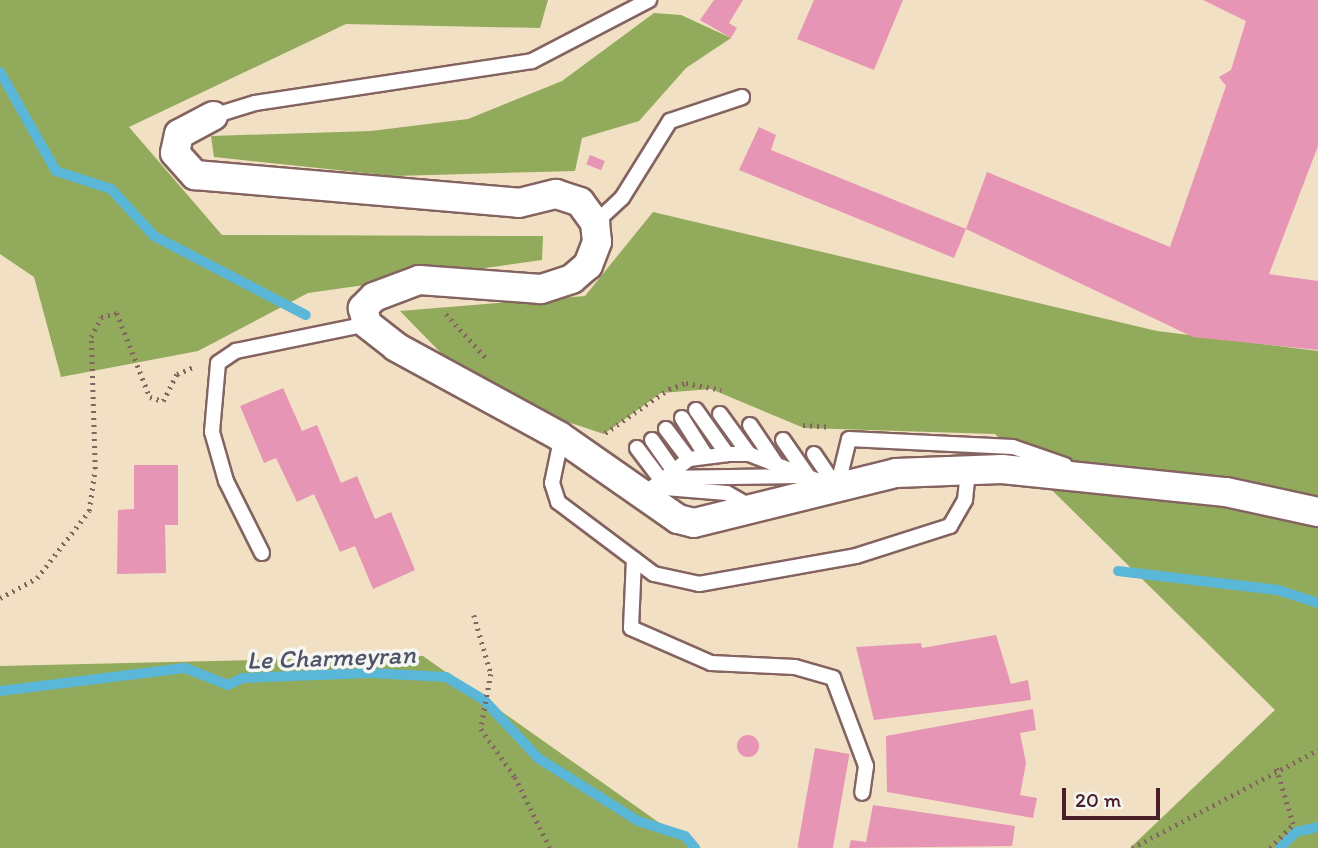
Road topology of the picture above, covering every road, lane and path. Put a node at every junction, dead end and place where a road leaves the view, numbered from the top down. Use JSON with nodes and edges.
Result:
{"nodes":[{"id":1,"x":649,"y":0,"type":"edge"},
{"id":2,"x":742,"y":97,"type":"dead end"},
{"id":3,"x":213,"y":116,"type":"joint"},
{"id":4,"x":595,"y":223,"type":"junction"},
{"id":5,"x":367,"y":324,"type":"junction"},
{"id":6,"x":218,"y":363,"type":"junction"},
{"id":7,"x":696,"y":410,"type":"dead end"},
{"id":8,"x":720,"y":414,"type":"dead end"},
{"id":9,"x":682,"y":418,"type":"dead end"},
{"id":10,"x":750,"y":425,"type":"dead end"},
{"id":11,"x":666,"y":429,"type":"dead end"},
{"id":12,"x":561,"y":440,"type":"junction"},
{"id":13,"x":652,"y":440,"type":"dead end"},
{"id":14,"x":783,"y":440,"type":"dead end"},
{"id":15,"x":638,"y":448,"type":"dead end"},
{"id":16,"x":727,"y":454,"type":"junction"},
{"id":17,"x":748,"y":454,"type":"junction"},
{"id":18,"x":814,"y":454,"type":"dead end"},
{"id":19,"x":706,"y":456,"type":"junction"},
{"id":20,"x":689,"y":459,"type":"junction"},
{"id":21,"x":775,"y":462,"type":"junction"},
{"id":22,"x":672,"y":468,"type":"junction"},
{"id":23,"x":968,"y":470,"type":"junction"},
{"id":24,"x":1090,"y":474,"type":"junction"},
{"id":25,"x":809,"y":477,"type":"junction"},
{"id":26,"x":652,"y":487,"type":"junction"},
{"id":27,"x":837,"y":488,"type":"junction"},
{"id":28,"x":1318,"y":512,"type":"edge"},
{"id":29,"x":262,"y":553,"type":"dead end"},
{"id":30,"x":634,"y":559,"type":"junction"},
{"id":31,"x":0,"y":598,"type":"edge"},
{"id":32,"x":474,"y":615,"type":"dead end"},
{"id":33,"x":1318,"y":750,"type":"edge"},
{"id":34,"x":1276,"y":768,"type":"junction"},
{"id":35,"x":862,"y":793,"type":"dead end"},
{"id":36,"x":550,"y":848,"type":"edge"},
{"id":37,"x":1132,"y":848,"type":"edge"},
{"id":38,"x":1270,"y":848,"type":"edge"}],
"edges":[{"from":1,"to":3,"type":"lane"},
{"from":2,"to":4,"type":"lane"},
{"from":3,"to":4,"type":"street"},
{"from":4,"to":5,"type":"street"},
{"from":5,"to":6,"type":"lane"},
{"from":5,"to":12,"type":"street"},
{"from":6,"to":29,"type":"lane"},
{"from":6,"to":31,"type":"path"},
{"from":7,"to":16,"type":"lane"},
{"from":8,"to":17,"type":"lane"},
{"from":9,"to":19,"type":"lane"},
{"from":10,"to":21,"type":"lane"},
{"from":11,"to":20,"type":"lane"},
{"from":12,"to":26,"type":"street"},
{"from":12,"to":30,"type":"lane"},
{"from":13,"to":22,"type":"lane"},
{"from":14,"to":25,"type":"lane"},
{"from":15,"to":26,"type":"lane"},
{"from":16,"to":17,"type":"lane"},
{"from":16,"to":19,"type":"lane"},
{"from":17,"to":21,"type":"lane"},
{"from":18,"to":27,"type":"lane"},
{"from":19,"to":20,"type":"lane"},
{"from":20,"to":22,"type":"lane"},
{"from":21,"to":25,"type":"lane"},
{"from":22,"to":26,"type":"lane"},
{"from":23,"to":24,"type":"street"},
{"from":23,"to":27,"type":"street"},
{"from":23,"to":30,"type":"lane"},
{"from":24,"to":27,"type":"lane"},
{"from":24,"to":28,"type":"street"},
{"from":25,"to":26,"type":"lane"},
{"from":25,"to":27,"type":"lane"},
{"from":26,"to":27,"type":"street"},
{"from":30,"to":35,"type":"lane"},
{"from":32,"to":36,"type":"path"},
{"from":33,"to":34,"type":"path"},
{"from":34,"to":37,"type":"path"},
{"from":34,"to":38,"type":"path"}]}
